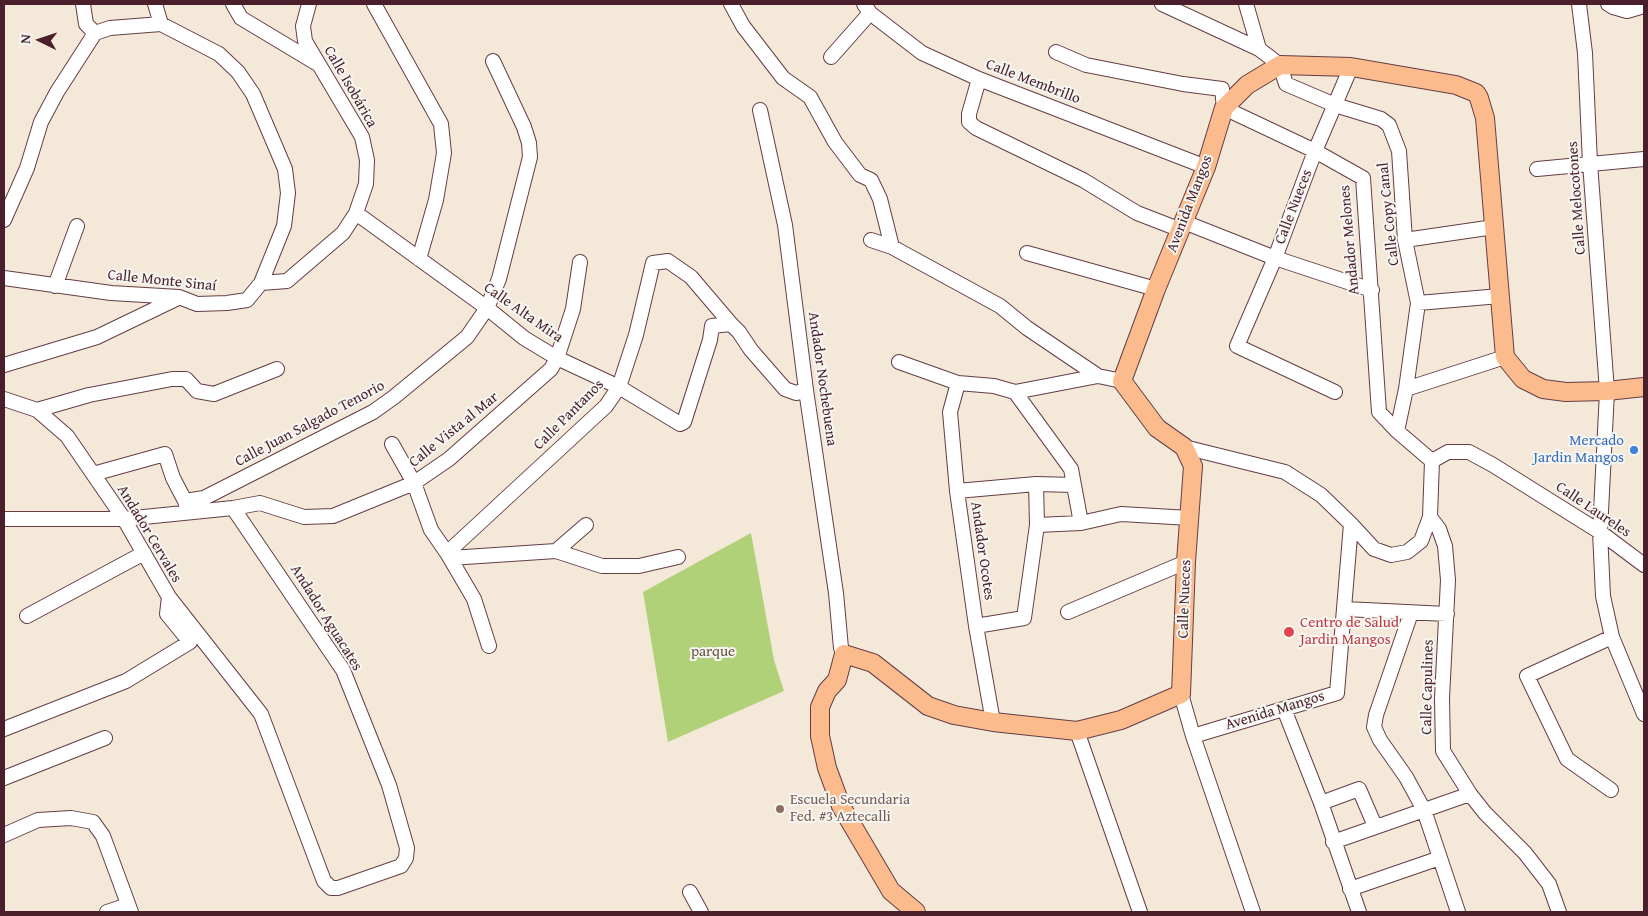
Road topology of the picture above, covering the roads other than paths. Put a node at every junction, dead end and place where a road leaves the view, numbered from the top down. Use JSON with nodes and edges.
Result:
{"nodes":[{"id":1,"x":72,"y":4,"type":"edge"},
{"id":2,"x":83,"y":4,"type":"edge"},
{"id":3,"x":155,"y":4,"type":"edge"},
{"id":4,"x":233,"y":4,"type":"edge"},
{"id":5,"x":309,"y":4,"type":"edge"},
{"id":6,"x":374,"y":4,"type":"edge"},
{"id":7,"x":731,"y":4,"type":"edge"},
{"id":8,"x":1162,"y":4,"type":"edge"},
{"id":9,"x":1246,"y":4,"type":"edge"},
{"id":10,"x":1579,"y":4,"type":"edge"},
{"id":11,"x":1608,"y":4,"type":"edge"},
{"id":12,"x":1644,"y":6,"type":"edge"},
{"id":13,"x":867,"y":8,"type":"edge"},
{"id":14,"x":161,"y":24,"type":"junction"},
{"id":15,"x":91,"y":28,"type":"junction"},
{"id":16,"x":1259,"y":49,"type":"junction"},
{"id":17,"x":1056,"y":52,"type":"dead end"},
{"id":18,"x":831,"y":57,"type":"dead end"},
{"id":19,"x":493,"y":61,"type":"dead end"},
{"id":20,"x":319,"y":65,"type":"junction"},
{"id":21,"x":1280,"y":65,"type":"junction"},
{"id":22,"x":1351,"y":67,"type":"junction"},
{"id":23,"x":979,"y":79,"type":"junction"},
{"id":24,"x":1335,"y":105,"type":"junction"},
{"id":25,"x":1224,"y":108,"type":"junction"},
{"id":26,"x":760,"y":110,"type":"dead end"},
{"id":27,"x":1315,"y":151,"type":"junction"},
{"id":28,"x":1644,"y":159,"type":"edge"},
{"id":29,"x":1590,"y":163,"type":"junction"},
{"id":30,"x":1206,"y":167,"type":"junction"},
{"id":31,"x":1537,"y":169,"type":"dead end"},
{"id":32,"x":356,"y":213,"type":"junction"},
{"id":33,"x":4,"y":220,"type":"edge"},
{"id":34,"x":77,"y":226,"type":"dead end"},
{"id":35,"x":1182,"y":226,"type":"junction"},
{"id":36,"x":1494,"y":227,"type":"junction"},
{"id":37,"x":871,"y":240,"type":"dead end"},
{"id":38,"x":1405,"y":240,"type":"junction"},
{"id":39,"x":892,"y":247,"type":"junction"},
{"id":40,"x":1027,"y":253,"type":"dead end"},
{"id":41,"x":1274,"y":258,"type":"junction"},
{"id":42,"x":419,"y":259,"type":"junction"},
{"id":43,"x":580,"y":262,"type":"dead end"},
{"id":44,"x":4,"y":278,"type":"edge"},
{"id":45,"x":261,"y":283,"type":"junction"},
{"id":46,"x":55,"y":286,"type":"junction"},
{"id":47,"x":1156,"y":289,"type":"junction"},
{"id":48,"x":1372,"y":290,"type":"junction"},
{"id":49,"x":1500,"y":296,"type":"junction"},
{"id":50,"x":179,"y":297,"type":"junction"},
{"id":51,"x":1418,"y":303,"type":"junction"},
{"id":52,"x":487,"y":308,"type":"junction"},
{"id":53,"x":731,"y":324,"type":"junction"},
{"id":54,"x":1505,"y":357,"type":"junction"},
{"id":55,"x":557,"y":358,"type":"junction"},
{"id":56,"x":899,"y":362,"type":"dead end"},
{"id":57,"x":4,"y":365,"type":"edge"},
{"id":58,"x":277,"y":369,"type":"dead end"},
{"id":59,"x":1098,"y":376,"type":"junction"},
{"id":60,"x":1122,"y":381,"type":"junction"},
{"id":61,"x":958,"y":383,"type":"junction"},
{"id":62,"x":619,"y":387,"type":"junction"},
{"id":63,"x":1644,"y":387,"type":"edge"},
{"id":64,"x":1406,"y":389,"type":"junction"},
{"id":65,"x":806,"y":390,"type":"junction"},
{"id":66,"x":1607,"y":391,"type":"junction"},
{"id":67,"x":1015,"y":392,"type":"junction"},
{"id":68,"x":1334,"y":392,"type":"dead end"},
{"id":69,"x":4,"y":398,"type":"edge"},
{"id":70,"x":37,"y":410,"type":"junction"},
{"id":71,"x":1398,"y":430,"type":"junction"},
{"id":72,"x":392,"y":444,"type":"dead end"},
{"id":73,"x":1184,"y":447,"type":"junction"},
{"id":74,"x":1432,"y":461,"type":"junction"},
{"id":75,"x":93,"y":474,"type":"junction"},
{"id":76,"x":414,"y":483,"type":"junction"},
{"id":77,"x":1036,"y":484,"type":"junction"},
{"id":78,"x":1074,"y":485,"type":"junction"},
{"id":79,"x":957,"y":491,"type":"junction"},
{"id":80,"x":187,"y":506,"type":"junction"},
{"id":81,"x":233,"y":508,"type":"junction"},
{"id":82,"x":1190,"y":518,"type":"junction"},
{"id":83,"x":1430,"y":518,"type":"junction"},
{"id":84,"x":4,"y":519,"type":"edge"},
{"id":85,"x":124,"y":519,"type":"junction"},
{"id":86,"x":1081,"y":523,"type":"junction"},
{"id":87,"x":1351,"y":524,"type":"junction"},
{"id":88,"x":586,"y":525,"type":"dead end"},
{"id":89,"x":1037,"y":525,"type":"junction"},
{"id":90,"x":1600,"y":532,"type":"junction"},
{"id":91,"x":556,"y":551,"type":"junction"},
{"id":92,"x":144,"y":553,"type":"junction"},
{"id":93,"x":448,"y":555,"type":"junction"},
{"id":94,"x":678,"y":557,"type":"dead end"},
{"id":95,"x":1186,"y":562,"type":"junction"},
{"id":96,"x":1644,"y":565,"type":"edge"},
{"id":97,"x":169,"y":597,"type":"junction"},
{"id":98,"x":1345,"y":609,"type":"junction"},
{"id":99,"x":1068,"y":612,"type":"dead end"},
{"id":100,"x":1411,"y":613,"type":"junction"},
{"id":101,"x":1446,"y":614,"type":"junction"},
{"id":102,"x":27,"y":616,"type":"dead end"},
{"id":103,"x":976,"y":626,"type":"junction"},
{"id":104,"x":1612,"y":637,"type":"junction"},
{"id":105,"x":489,"y":646,"type":"dead end"},
{"id":106,"x":844,"y":654,"type":"junction"},
{"id":107,"x":1181,"y":694,"type":"junction"},
{"id":108,"x":1284,"y":709,"type":"junction"},
{"id":109,"x":1644,"y":714,"type":"edge"},
{"id":110,"x":994,"y":722,"type":"junction"},
{"id":111,"x":4,"y":729,"type":"edge"},
{"id":112,"x":1077,"y":731,"type":"junction"},
{"id":113,"x":1193,"y":736,"type":"junction"},
{"id":114,"x":105,"y":738,"type":"dead end"},
{"id":115,"x":4,"y":778,"type":"edge"},
{"id":116,"x":1611,"y":790,"type":"dead end"},
{"id":117,"x":1470,"y":794,"type":"junction"},
{"id":118,"x":1320,"y":804,"type":"junction"},
{"id":119,"x":1424,"y":810,"type":"junction"},
{"id":120,"x":1376,"y":826,"type":"junction"},
{"id":121,"x":4,"y":835,"type":"edge"},
{"id":122,"x":1333,"y":842,"type":"junction"},
{"id":123,"x":1440,"y":858,"type":"junction"},
{"id":124,"x":331,"y":888,"type":"joint"},
{"id":125,"x":1350,"y":889,"type":"junction"},
{"id":126,"x":690,"y":892,"type":"dead end"},
{"id":127,"x":129,"y":909,"type":"edge"},
{"id":128,"x":107,"y":912,"type":"edge"},
{"id":129,"x":701,"y":912,"type":"edge"},
{"id":130,"x":916,"y":912,"type":"edge"},
{"id":131,"x":1140,"y":912,"type":"edge"},
{"id":132,"x":1253,"y":912,"type":"edge"},
{"id":133,"x":1359,"y":912,"type":"edge"},
{"id":134,"x":1458,"y":912,"type":"edge"},
{"id":135,"x":1559,"y":912,"type":"edge"}],
"edges":[{"from":1,"to":15,"type":"street"},
{"from":2,"to":15,"type":"street"},
{"from":3,"to":14,"type":"street"},
{"from":4,"to":20,"type":"street"},
{"from":5,"to":20,"type":"street","name":"Calle Isobárica"},
{"from":6,"to":42,"type":"street"},
{"from":7,"to":39,"type":"street"},
{"from":8,"to":16,"type":"street"},
{"from":9,"to":16,"type":"street"},
{"from":10,"to":29,"type":"street","name":"Calle Melocotones"},
{"from":11,"to":12,"type":"street"},
{"from":13,"to":18,"type":"street"},
{"from":13,"to":23,"type":"street","name":"Calle Membrillo"},
{"from":14,"to":15,"type":"street"},
{"from":14,"to":45,"type":"street","name":"Calle Monte Sinaí"},
{"from":15,"to":33,"type":"street"},
{"from":16,"to":21,"type":"street"},
{"from":17,"to":25,"type":"street"},
{"from":19,"to":52,"type":"street","name":"Calle Juan Salgado Tenorio"},
{"from":20,"to":32,"type":"street","name":"Calle Isobárica"},
{"from":21,"to":22,"type":"main road"},
{"from":21,"to":24,"type":"street","name":"Calle Copy Canal"},
{"from":21,"to":25,"type":"main road","name":"Avenida Mangos"},
{"from":22,"to":24,"type":"street","name":"Calle Nueces"},
{"from":22,"to":36,"type":"main road"},
{"from":23,"to":30,"type":"street","name":"Calle Membrillo"},
{"from":23,"to":35,"type":"street"},
{"from":24,"to":27,"type":"street","name":"Calle Nueces"},
{"from":24,"to":38,"type":"street","name":"Calle Copy Canal"},
{"from":25,"to":27,"type":"street","name":"Andador Melones"},
{"from":25,"to":30,"type":"main road","name":"Avenida Mangos"},
{"from":26,"to":65,"type":"street","name":"Andador Nochebuena"},
{"from":27,"to":41,"type":"street","name":"Calle Nueces"},
{"from":27,"to":48,"type":"street","name":"Andador Melones"},
{"from":28,"to":29,"type":"street"},
{"from":29,"to":31,"type":"street"},
{"from":29,"to":66,"type":"street","name":"Calle Melocotones"},
{"from":30,"to":35,"type":"main road","name":"Avenida Mangos"},
{"from":32,"to":42,"type":"street","name":"Calle Alta Mira"},
{"from":32,"to":45,"type":"street","name":"Calle Isobárica"},
{"from":34,"to":46,"type":"street"},
{"from":35,"to":41,"type":"street"},
{"from":35,"to":47,"type":"main road","name":"Avenida Mangos"},
{"from":36,"to":38,"type":"street"},
{"from":36,"to":49,"type":"main road"},
{"from":37,"to":39,"type":"street"},
{"from":38,"to":51,"type":"street","name":"Calle Copy Canal"},
{"from":39,"to":59,"type":"street"},
{"from":40,"to":47,"type":"street"},
{"from":41,"to":48,"type":"street"},
{"from":41,"to":68,"type":"street","name":"Calle Nueces"},
{"from":42,"to":52,"type":"street","name":"Calle Alta Mira"},
{"from":43,"to":55,"type":"street","name":"Calle Vista al Mar"},
{"from":44,"to":46,"type":"street","name":"Calle Monte Sinaí"},
{"from":45,"to":50,"type":"street","name":"Calle Monte Sinaí"},
{"from":46,"to":50,"type":"street","name":"Calle Monte Sinaí"},
{"from":47,"to":60,"type":"main road","name":"Avenida Mangos"},
{"from":48,"to":71,"type":"street","name":"Andador Melones"},
{"from":49,"to":51,"type":"street"},
{"from":49,"to":54,"type":"main road"},
{"from":50,"to":57,"type":"street"},
{"from":51,"to":64,"type":"street","name":"Calle Copy Canal"},
{"from":52,"to":55,"type":"street","name":"Calle Alta Mira"},
{"from":52,"to":80,"type":"street","name":"Calle Juan Salgado Tenorio"},
{"from":53,"to":62,"type":"street","name":"Calle Alta Mira"},
{"from":53,"to":62,"type":"street","name":"Calle Pantanos"},
{"from":53,"to":65,"type":"street"},
{"from":54,"to":64,"type":"street"},
{"from":54,"to":66,"type":"main road"},
{"from":55,"to":62,"type":"street","name":"Calle Alta Mira"},
{"from":55,"to":76,"type":"street","name":"Calle Vista al Mar"},
{"from":56,"to":61,"type":"street"},
{"from":58,"to":70,"type":"street"},
{"from":59,"to":60,"type":"street"},
{"from":59,"to":67,"type":"street"},
{"from":60,"to":73,"type":"main road"},
{"from":61,"to":67,"type":"street"},
{"from":61,"to":79,"type":"street","name":"Andador Ocotes"},
{"from":62,"to":93,"type":"street","name":"Calle Pantanos"},
{"from":63,"to":66,"type":"main road"},
{"from":64,"to":71,"type":"street","name":"Calle Copy Canal"},
{"from":65,"to":106,"type":"street","name":"Andador Nochebuena"},
{"from":66,"to":90,"type":"street","name":"Calle Melocotones"},
{"from":67,"to":78,"type":"street"},
{"from":69,"to":70,"type":"street","name":"Andador Cervales"},
{"from":70,"to":75,"type":"street","name":"Andador Cervales"},
{"from":71,"to":74,"type":"street","name":"Andador Melones"},
{"from":72,"to":76,"type":"street"},
{"from":73,"to":82,"type":"main road","name":"Calle Nueces"},
{"from":73,"to":87,"type":"street"},
{"from":74,"to":83,"type":"street"},
{"from":74,"to":90,"type":"street","name":"Calle Laureles"},
{"from":75,"to":80,"type":"street"},
{"from":75,"to":85,"type":"street","name":"Andador Cervales"},
{"from":76,"to":81,"type":"street","name":"Calle Vista al Mar"},
{"from":76,"to":93,"type":"street"},
{"from":77,"to":78,"type":"street"},
{"from":77,"to":79,"type":"street"},
{"from":77,"to":89,"type":"street"},
{"from":78,"to":86,"type":"street"},
{"from":79,"to":103,"type":"street","name":"Andador Ocotes"},
{"from":80,"to":81,"type":"street"},
{"from":80,"to":85,"type":"street"},
{"from":81,"to":124,"type":"street","name":"Andador Aguacates"},
{"from":82,"to":86,"type":"street"},
{"from":82,"to":95,"type":"main road","name":"Calle Nueces"},
{"from":83,"to":87,"type":"street"},
{"from":83,"to":101,"type":"street","name":"Calle Capulines"},
{"from":84,"to":85,"type":"street"},
{"from":85,"to":92,"type":"street","name":"Andador Cervales"},
{"from":86,"to":89,"type":"street"},
{"from":87,"to":98,"type":"street","name":"Avenida Mangos"},
{"from":88,"to":91,"type":"street"},
{"from":89,"to":103,"type":"street"},
{"from":90,"to":96,"type":"street","name":"Calle Laureles"},
{"from":90,"to":104,"type":"street","name":"Calle Melocotones"},
{"from":91,"to":93,"type":"street"},
{"from":91,"to":94,"type":"street"},
{"from":92,"to":97,"type":"street","name":"Andador Cervales"},
{"from":92,"to":102,"type":"street"},
{"from":93,"to":105,"type":"street"},
{"from":95,"to":99,"type":"street"},
{"from":95,"to":107,"type":"main road","name":"Calle Nueces"},
{"from":97,"to":111,"type":"street"},
{"from":97,"to":124,"type":"street","name":"Andador Cervales"},
{"from":98,"to":100,"type":"street"},
{"from":98,"to":108,"type":"street","name":"Avenida Mangos"},
{"from":100,"to":101,"type":"street"},
{"from":100,"to":119,"type":"street"},
{"from":101,"to":117,"type":"street","name":"Calle Capulines"},
{"from":103,"to":110,"type":"street","name":"Andador Ocotes"},
{"from":104,"to":109,"type":"street","name":"Calle Melocotones"},
{"from":104,"to":116,"type":"street"},
{"from":106,"to":110,"type":"main road"},
{"from":106,"to":130,"type":"main road"},
{"from":107,"to":112,"type":"main road"},
{"from":107,"to":113,"type":"street"},
{"from":108,"to":113,"type":"street","name":"Avenida Mangos"},
{"from":108,"to":118,"type":"street"},
{"from":110,"to":112,"type":"main road"},
{"from":112,"to":131,"type":"street"},
{"from":113,"to":132,"type":"street"},
{"from":114,"to":115,"type":"street"},
{"from":117,"to":119,"type":"street"},
{"from":117,"to":135,"type":"street","name":"Calle Capulines"},
{"from":118,"to":120,"type":"street"},
{"from":118,"to":122,"type":"street"},
{"from":119,"to":120,"type":"street"},
{"from":119,"to":123,"type":"street"},
{"from":120,"to":122,"type":"street"},
{"from":121,"to":127,"type":"street"},
{"from":122,"to":125,"type":"street"},
{"from":123,"to":125,"type":"street"},
{"from":123,"to":134,"type":"street"},
{"from":125,"to":133,"type":"street"},
{"from":126,"to":129,"type":"street"},
{"from":127,"to":128,"type":"street"}]}
